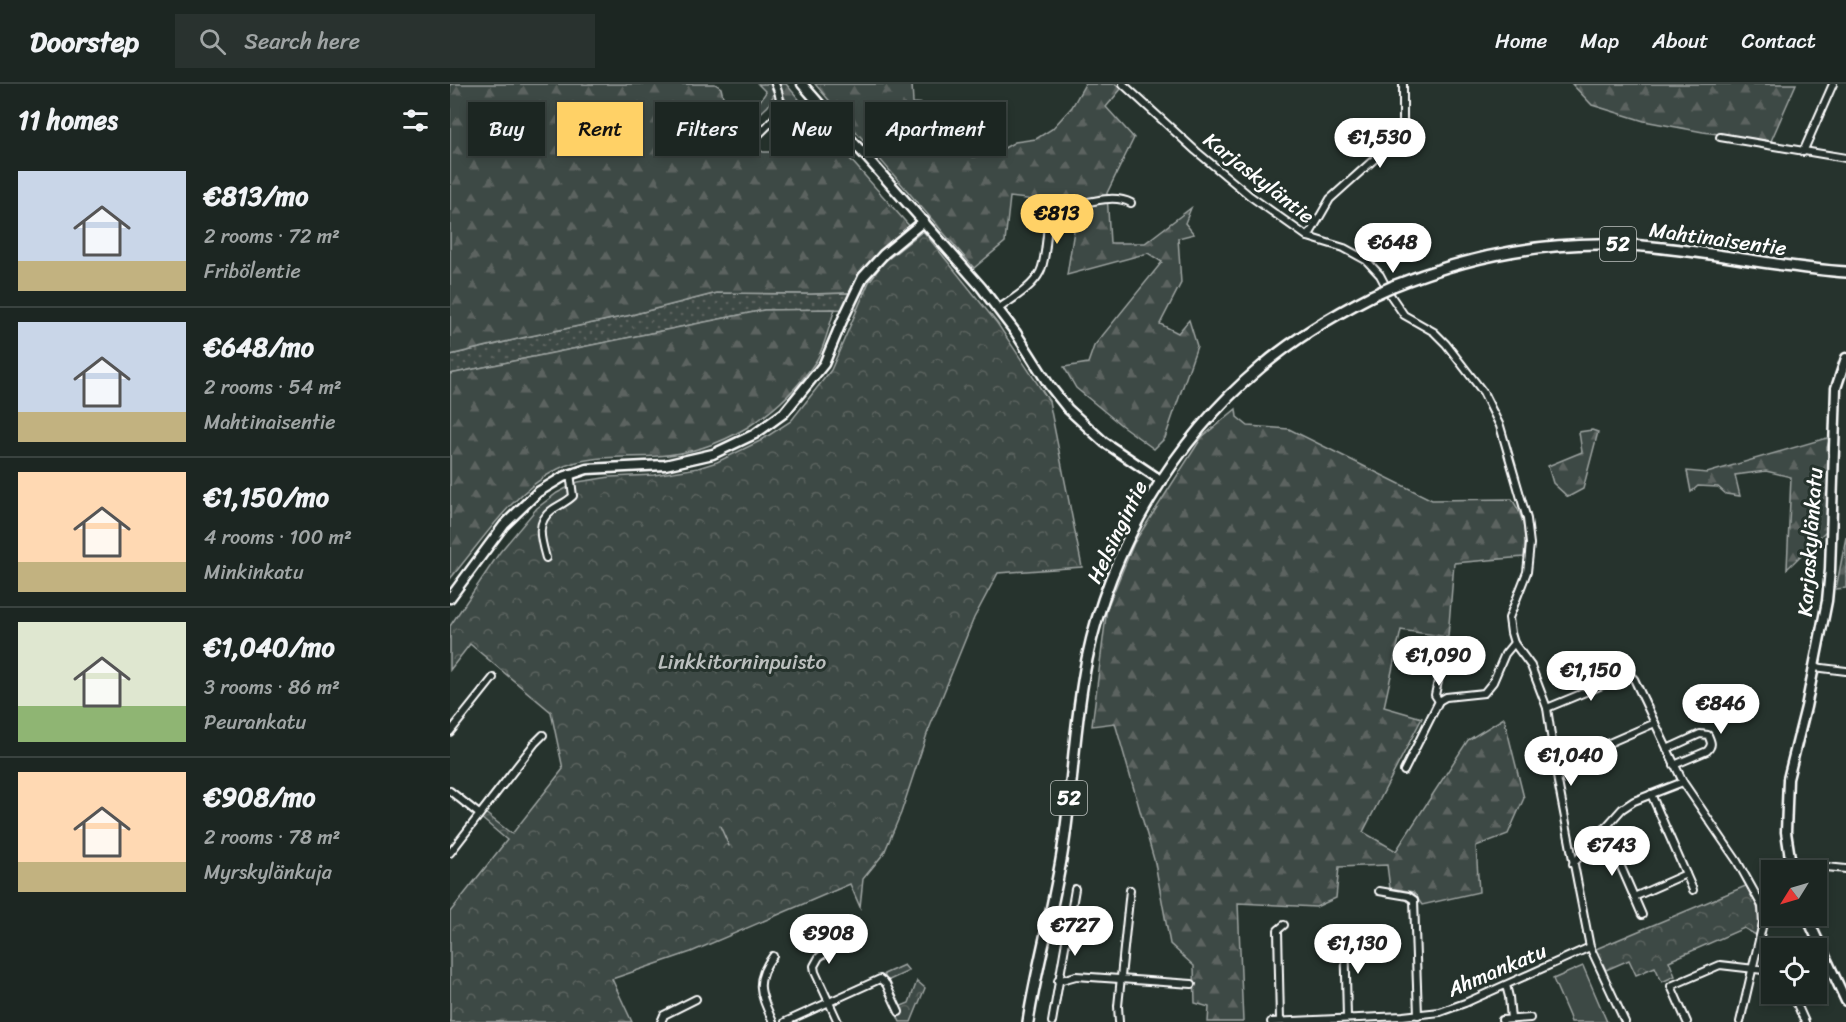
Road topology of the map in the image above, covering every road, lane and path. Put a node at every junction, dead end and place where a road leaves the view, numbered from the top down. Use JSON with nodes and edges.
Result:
{"nodes":[{"id":1,"x":775,"y":84,"type":"edge"},
{"id":2,"x":802,"y":84,"type":"edge"},
{"id":3,"x":1123,"y":84,"type":"edge"},
{"id":4,"x":1403,"y":84,"type":"edge"},
{"id":5,"x":1833,"y":84,"type":"edge"},
{"id":6,"x":759,"y":134,"type":"edge"},
{"id":7,"x":1720,"y":137,"type":"dead end"},
{"id":8,"x":1803,"y":152,"type":"junction"},
{"id":9,"x":1846,"y":158,"type":"edge"},
{"id":10,"x":1131,"y":203,"type":"dead end"},
{"id":11,"x":924,"y":221,"type":"junction"},
{"id":12,"x":1308,"y":237,"type":"junction"},
{"id":13,"x":1846,"y":272,"type":"edge"},
{"id":14,"x":998,"y":309,"type":"junction"},
{"id":15,"x":1846,"y":358,"type":"edge"},
{"id":16,"x":570,"y":473,"type":"junction"},
{"id":17,"x":1162,"y":481,"type":"junction"},
{"id":18,"x":546,"y":558,"type":"dead end"},
{"id":19,"x":450,"y":598,"type":"edge"},
{"id":20,"x":1514,"y":643,"type":"junction"},
{"id":21,"x":1442,"y":663,"type":"dead end"},
{"id":22,"x":1814,"y":667,"type":"junction"},
{"id":23,"x":1846,"y":671,"type":"edge"},
{"id":24,"x":493,"y":678,"type":"dead end"},
{"id":25,"x":1439,"y":701,"type":"junction"},
{"id":26,"x":1547,"y":708,"type":"junction"},
{"id":27,"x":1654,"y":723,"type":"junction"},
{"id":28,"x":450,"y":732,"type":"edge"},
{"id":29,"x":543,"y":735,"type":"dead end"},
{"id":30,"x":1667,"y":749,"type":"junction"},
{"id":31,"x":1674,"y":765,"type":"junction"},
{"id":32,"x":1556,"y":766,"type":"junction"},
{"id":33,"x":1404,"y":771,"type":"dead end"},
{"id":34,"x":1683,"y":782,"type":"junction"},
{"id":35,"x":450,"y":791,"type":"edge"},
{"id":36,"x":1651,"y":794,"type":"junction"},
{"id":37,"x":479,"y":814,"type":"junction"},
{"id":38,"x":1605,"y":830,"type":"junction"},
{"id":39,"x":450,"y":853,"type":"edge"},
{"id":40,"x":1790,"y":860,"type":"edge"},
{"id":41,"x":1573,"y":864,"type":"junction"},
{"id":42,"x":1827,"y":867,"type":"edge"},
{"id":43,"x":1846,"y":869,"type":"edge"},
{"id":44,"x":1686,"y":874,"type":"junction"},
{"id":45,"x":1075,"y":889,"type":"dead end"},
{"id":46,"x":1130,"y":890,"type":"dead end"},
{"id":47,"x":1693,"y":890,"type":"dead end"},
{"id":48,"x":1379,"y":891,"type":"dead end"},
{"id":49,"x":1634,"y":897,"type":"junction"},
{"id":50,"x":1642,"y":915,"type":"dead end"},
{"id":51,"x":1284,"y":925,"type":"dead end"},
{"id":52,"x":1811,"y":926,"type":"edge"},
{"id":53,"x":1370,"y":930,"type":"dead end"},
{"id":54,"x":853,"y":935,"type":"dead end"},
{"id":55,"x":1590,"y":947,"type":"junction"},
{"id":56,"x":773,"y":956,"type":"dead end"},
{"id":57,"x":1753,"y":969,"type":"junction"},
{"id":58,"x":1761,"y":970,"type":"edge"},
{"id":59,"x":1121,"y":978,"type":"junction"},
{"id":60,"x":1058,"y":981,"type":"junction"},
{"id":61,"x":1192,"y":984,"type":"dead end"},
{"id":62,"x":1506,"y":985,"type":"junction"},
{"id":63,"x":696,"y":999,"type":"dead end"},
{"id":64,"x":1846,"y":1001,"type":"edge"},
{"id":65,"x":829,"y":1003,"type":"junction"},
{"id":66,"x":1797,"y":1004,"type":"edge"},
{"id":67,"x":899,"y":1012,"type":"dead end"},
{"id":68,"x":1418,"y":1015,"type":"junction"},
{"id":69,"x":1347,"y":1018,"type":"junction"},
{"id":70,"x":1530,"y":1018,"type":"dead end"},
{"id":71,"x":1510,"y":1019,"type":"junction"},
{"id":72,"x":1502,"y":1020,"type":"dead end"},
{"id":73,"x":1280,"y":1021,"type":"edge"},
{"id":74,"x":661,"y":1022,"type":"edge"},
{"id":75,"x":773,"y":1022,"type":"edge"},
{"id":76,"x":785,"y":1022,"type":"edge"},
{"id":77,"x":838,"y":1022,"type":"edge"},
{"id":78,"x":1028,"y":1022,"type":"edge"},
{"id":79,"x":1052,"y":1022,"type":"edge"},
{"id":80,"x":1119,"y":1022,"type":"edge"},
{"id":81,"x":1271,"y":1022,"type":"edge"},
{"id":82,"x":1624,"y":1022,"type":"edge"},
{"id":83,"x":1687,"y":1022,"type":"edge"},
{"id":84,"x":1740,"y":1022,"type":"edge"},
{"id":85,"x":1805,"y":1022,"type":"edge"}],
"edges":[{"from":1,"to":6,"type":"street"},
{"from":2,"to":11,"type":"street","name":"Helsingintie"},
{"from":3,"to":12,"type":"street","name":"Karjaskyläntie"},
{"from":4,"to":12,"type":"street"},
{"from":5,"to":8,"type":"street"},
{"from":7,"to":8,"type":"street"},
{"from":8,"to":9,"type":"street"},
{"from":10,"to":14,"type":"street"},
{"from":11,"to":14,"type":"street","name":"Helsingintie"},
{"from":11,"to":16,"type":"street"},
{"from":12,"to":20,"type":"street","name":"Karjaskyläntie"},
{"from":13,"to":17,"type":"main road","name":"Mahtinaisentie","number":"52","bridge":true},
{"from":14,"to":17,"type":"street","name":"Helsingintie"},
{"from":15,"to":22,"type":"street","name":"Karjaskylänkatu"},
{"from":16,"to":18,"type":"street"},
{"from":16,"to":19,"type":"street"},
{"from":17,"to":78,"type":"main road","name":"Helsingintie","number":"52"},
{"from":20,"to":25,"type":"street"},
{"from":20,"to":26,"type":"street"},
{"from":21,"to":25,"type":"street"},
{"from":22,"to":23,"type":"street"},
{"from":22,"to":40,"type":"street","name":"Karjaskylänkatu"},
{"from":24,"to":28,"type":"street"},
{"from":25,"to":33,"type":"street"},
{"from":26,"to":27,"type":"street"},
{"from":26,"to":32,"type":"street"},
{"from":27,"to":30,"type":"street"},
{"from":27,"to":32,"type":"street"},
{"from":29,"to":37,"type":"street"},
{"from":30,"to":31,"type":"street"},
{"from":30,"to":31,"type":"street"},
{"from":31,"to":34,"type":"street"},
{"from":32,"to":41,"type":"street"},
{"from":34,"to":36,"type":"street"},
{"from":34,"to":57,"type":"street"},
{"from":35,"to":37,"type":"street"},
{"from":36,"to":38,"type":"street"},
{"from":36,"to":44,"type":"street"},
{"from":37,"to":39,"type":"street"},
{"from":38,"to":41,"type":"street"},
{"from":38,"to":49,"type":"street"},
{"from":41,"to":55,"type":"street"},
{"from":42,"to":43,"type":"street"},
{"from":44,"to":47,"type":"street"},
{"from":44,"to":49,"type":"street"},
{"from":45,"to":60,"type":"street"},
{"from":46,"to":59,"type":"street"},
{"from":48,"to":68,"type":"street"},
{"from":49,"to":50,"type":"street"},
{"from":51,"to":73,"type":"street"},
{"from":52,"to":64,"type":"street"},
{"from":53,"to":69,"type":"street"},
{"from":54,"to":65,"type":"street"},
{"from":55,"to":62,"type":"street","name":"Ahmankatu"},
{"from":55,"to":82,"type":"street"},
{"from":56,"to":75,"type":"street"},
{"from":57,"to":58,"type":"street"},
{"from":57,"to":83,"type":"street"},
{"from":57,"to":84,"type":"street"},
{"from":59,"to":60,"type":"street"},
{"from":59,"to":61,"type":"street"},
{"from":59,"to":80,"type":"street"},
{"from":60,"to":79,"type":"street"},
{"from":62,"to":68,"type":"street","name":"Ahmankatu"},
{"from":62,"to":71,"type":"street"},
{"from":63,"to":74,"type":"street"},
{"from":65,"to":67,"type":"street"},
{"from":65,"to":76,"type":"street"},
{"from":65,"to":77,"type":"street"},
{"from":66,"to":85,"type":"street"},
{"from":68,"to":69,"type":"street","name":"Ahmankatu"},
{"from":69,"to":73,"type":"street","name":"Ahmankatu"},
{"from":70,"to":71,"type":"street"},
{"from":71,"to":72,"type":"street"},
{"from":73,"to":81,"type":"street","name":"Ahmankatu"}]}
